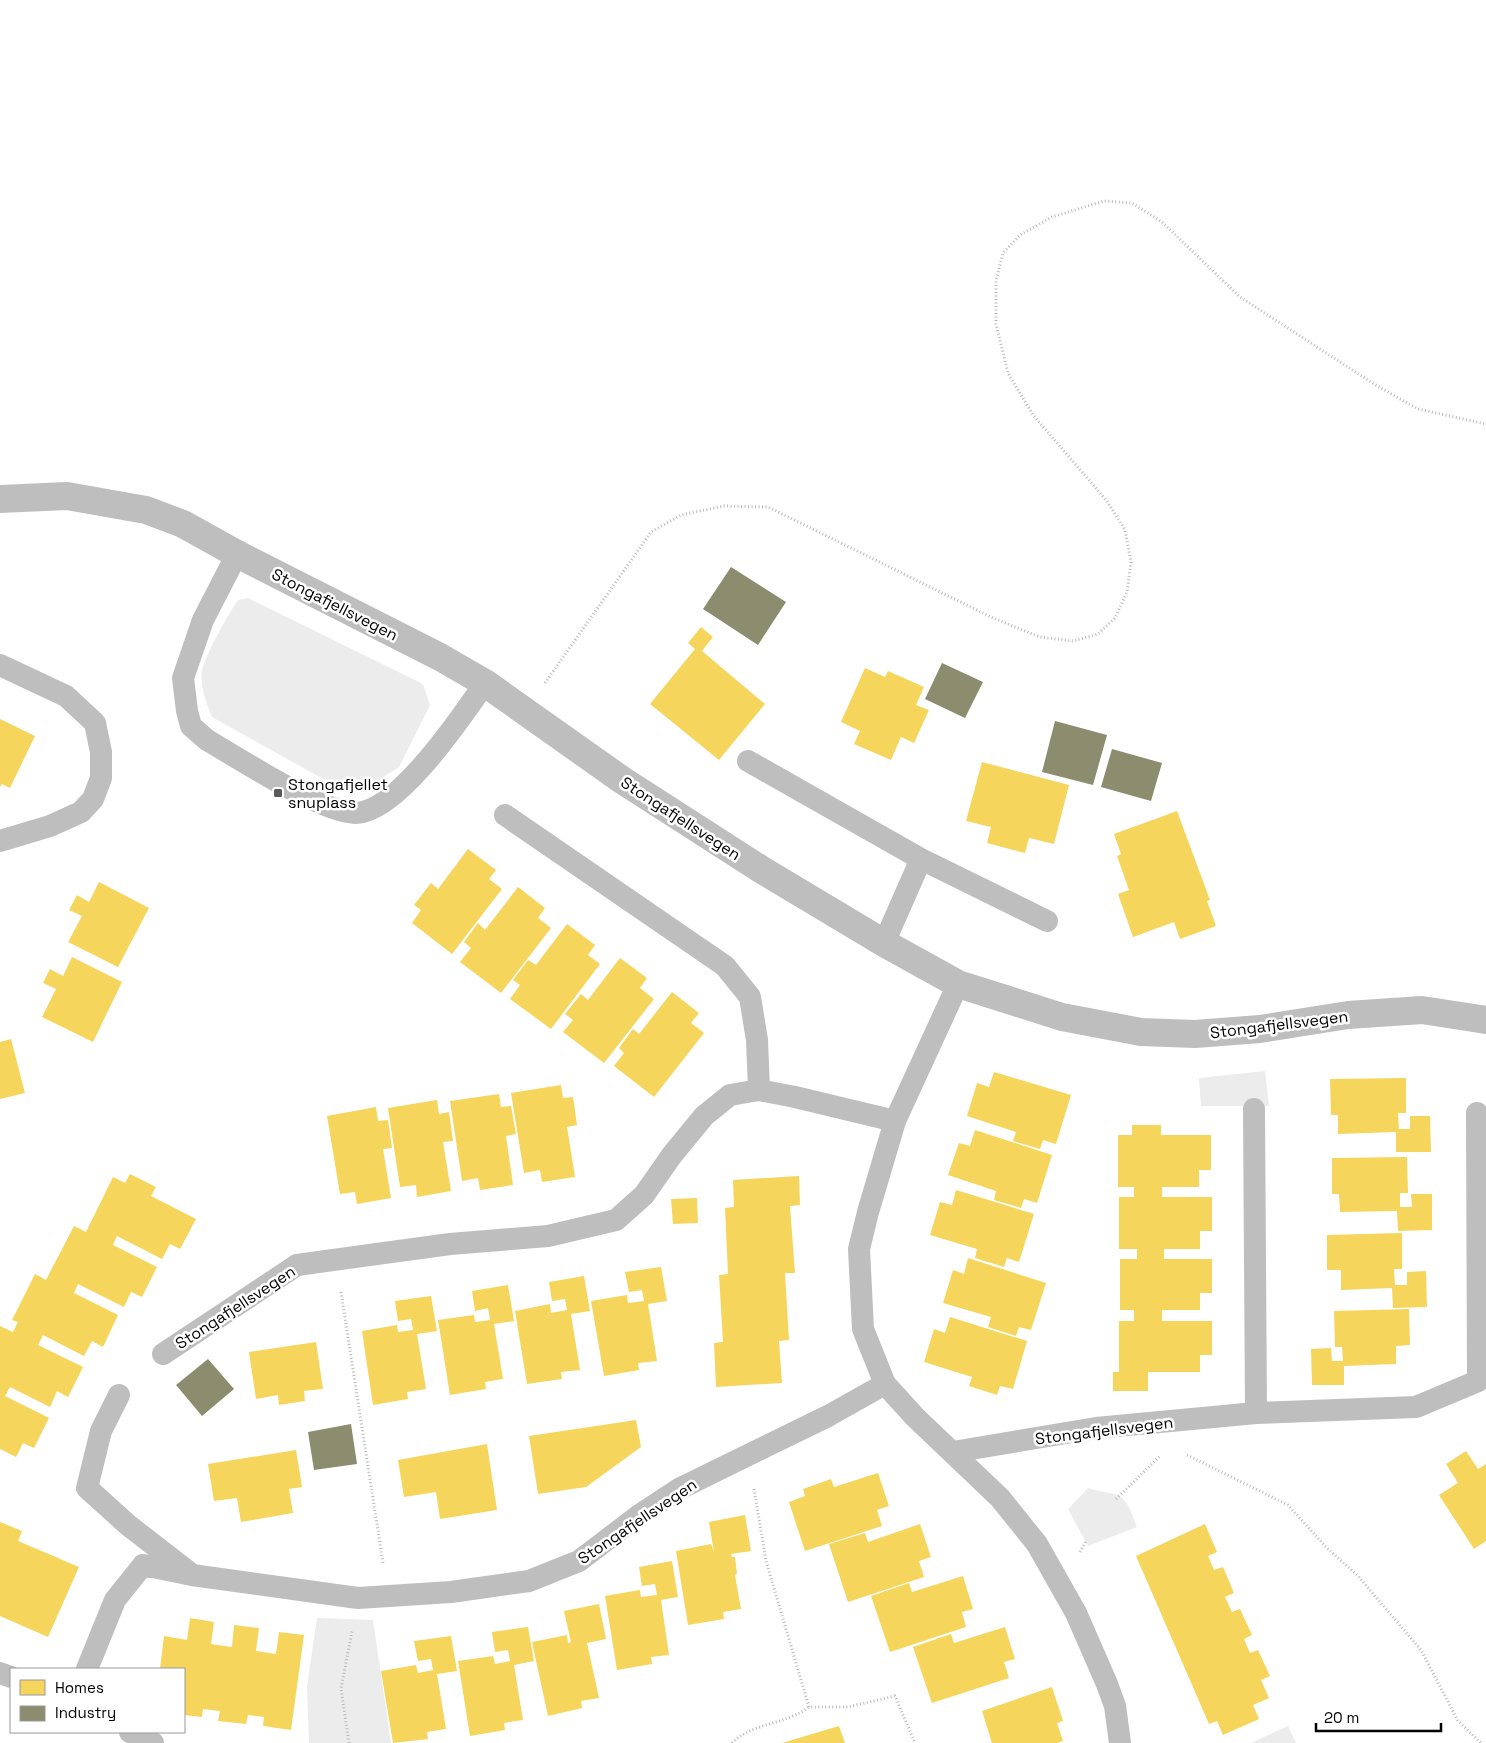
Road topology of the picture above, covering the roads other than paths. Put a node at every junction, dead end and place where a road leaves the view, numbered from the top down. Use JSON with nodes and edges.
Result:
{"nodes":[{"id":1,"x":0,"y":499,"type":"edge"},
{"id":2,"x":237,"y":554,"type":"junction"},
{"id":3,"x":0,"y":665,"type":"edge"},
{"id":4,"x":484,"y":683,"type":"junction"},
{"id":5,"x":748,"y":761,"type":"dead end"},
{"id":6,"x":504,"y":815,"type":"dead end"},
{"id":7,"x":0,"y":842,"type":"edge"},
{"id":8,"x":921,"y":859,"type":"junction"},
{"id":9,"x":1047,"y":920,"type":"dead end"},
{"id":10,"x":884,"y":943,"type":"junction"},
{"id":11,"x":958,"y":984,"type":"junction"},
{"id":12,"x":1486,"y":1020,"type":"edge"},
{"id":13,"x":759,"y":1090,"type":"junction"},
{"id":14,"x":1254,"y":1109,"type":"dead end"},
{"id":15,"x":1477,"y":1114,"type":"dead end"},
{"id":16,"x":895,"y":1121,"type":"junction"},
{"id":17,"x":163,"y":1354,"type":"dead end"},
{"id":18,"x":885,"y":1384,"type":"junction"},
{"id":19,"x":119,"y":1396,"type":"dead end"},
{"id":20,"x":1256,"y":1413,"type":"junction"},
{"id":21,"x":953,"y":1452,"type":"junction"},
{"id":22,"x":192,"y":1575,"type":"junction"},
{"id":23,"x":87,"y":1668,"type":"edge"},
{"id":24,"x":132,"y":1733,"type":"edge"},
{"id":25,"x":153,"y":1743,"type":"edge"},
{"id":26,"x":1120,"y":1743,"type":"edge"}],
"edges":[{"from":1,"to":2,"type":"street","name":"Stongafjellsvegen"},
{"from":2,"to":4,"type":"street","name":"Stongafjellsvegen"},
{"from":2,"to":4,"type":"lane"},
{"from":3,"to":7,"type":"lane"},
{"from":4,"to":10,"type":"street","name":"Stongafjellsvegen"},
{"from":5,"to":8,"type":"lane"},
{"from":6,"to":13,"type":"lane"},
{"from":8,"to":9,"type":"lane"},
{"from":8,"to":10,"type":"lane"},
{"from":10,"to":11,"type":"street","name":"Stongafjellsvegen"},
{"from":11,"to":12,"type":"street","name":"Stongafjellsvegen"},
{"from":11,"to":16,"type":"lane"},
{"from":13,"to":16,"type":"lane","name":"Stongafjellsvegen"},
{"from":13,"to":17,"type":"lane","name":"Stongafjellsvegen"},
{"from":14,"to":20,"type":"lane"},
{"from":15,"to":20,"type":"lane","name":"Stongafjellsvegen"},
{"from":16,"to":18,"type":"lane"},
{"from":18,"to":21,"type":"lane"},
{"from":18,"to":22,"type":"lane","name":"Stongafjellsvegen"},
{"from":19,"to":22,"type":"lane"},
{"from":20,"to":21,"type":"lane","name":"Stongafjellsvegen"},
{"from":21,"to":26,"type":"lane"},
{"from":22,"to":23,"type":"lane","name":"Stongafjellsvegen"},
{"from":24,"to":25,"type":"lane"}]}
